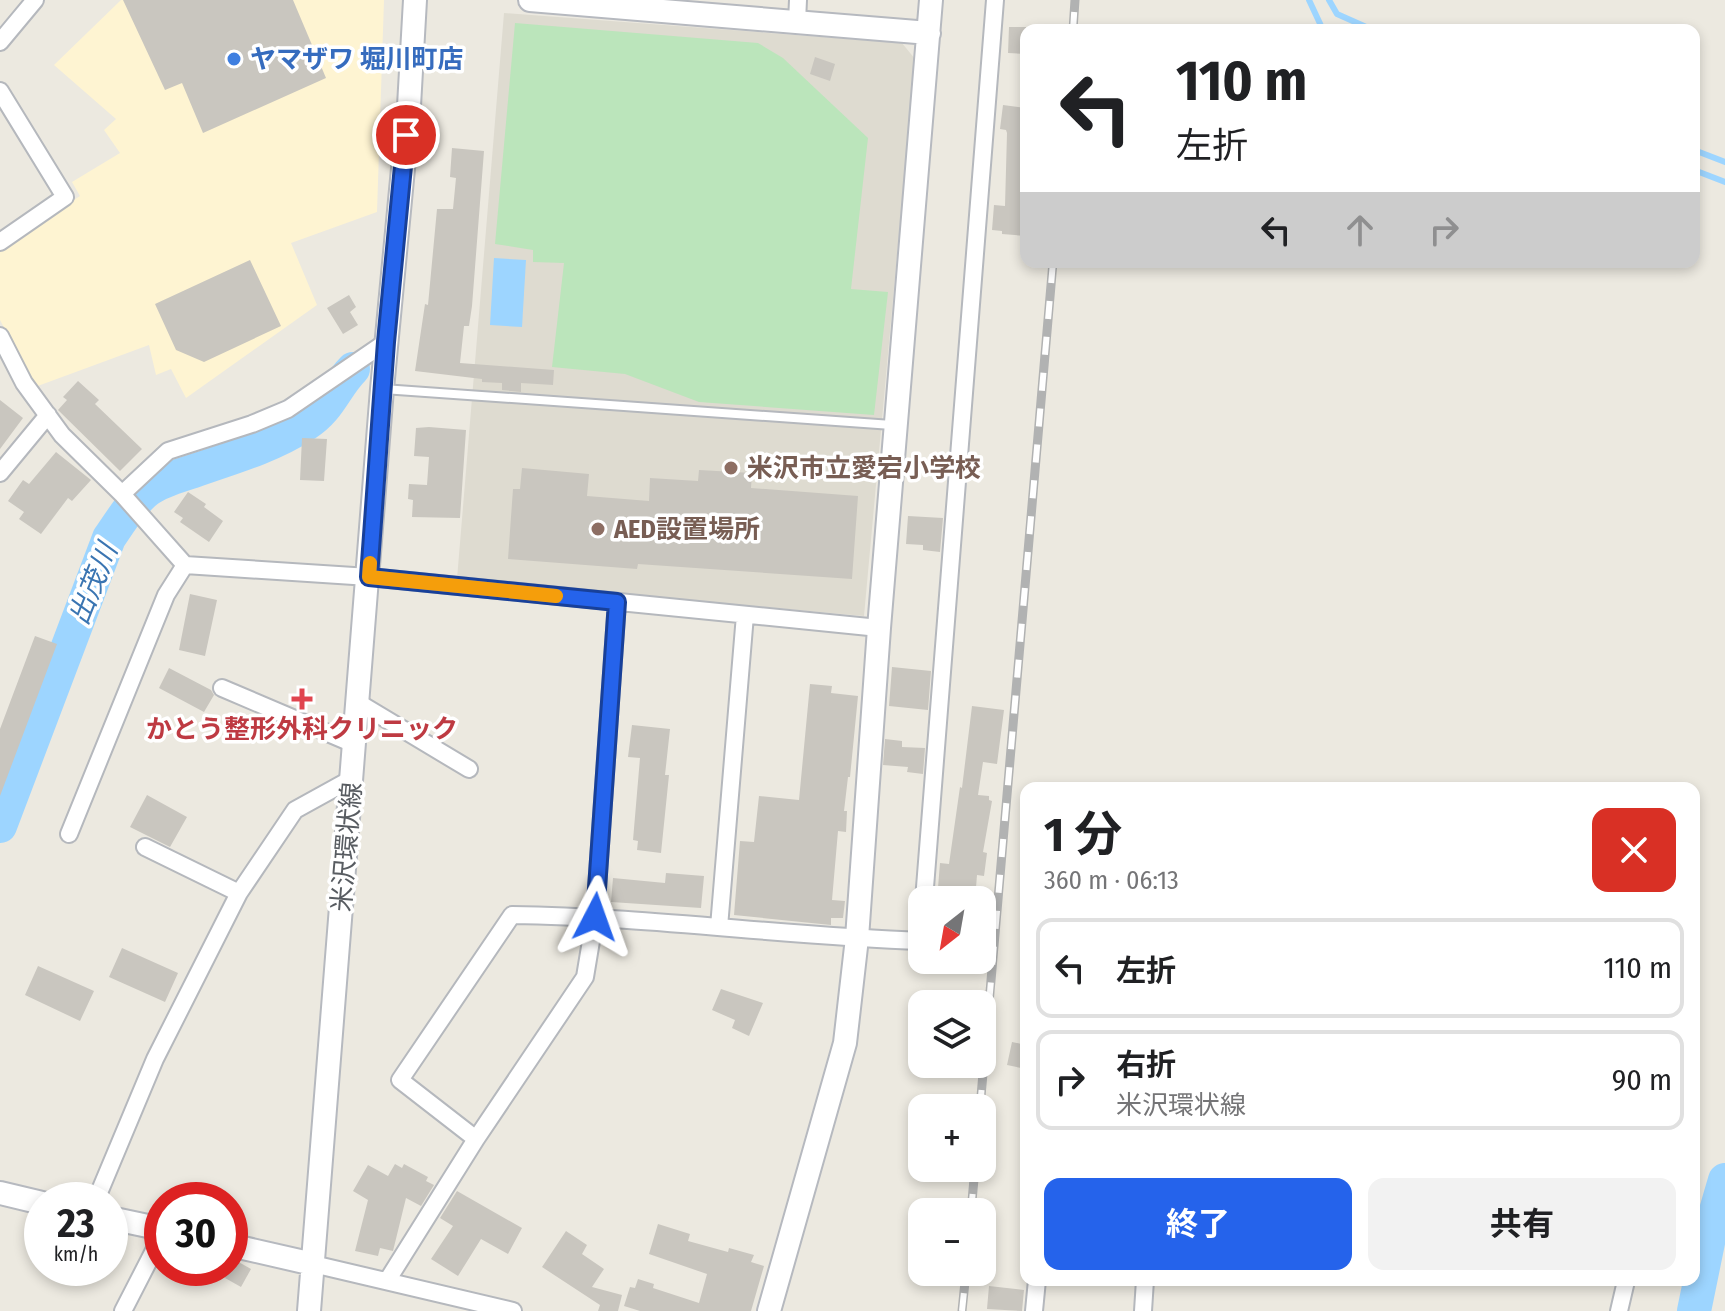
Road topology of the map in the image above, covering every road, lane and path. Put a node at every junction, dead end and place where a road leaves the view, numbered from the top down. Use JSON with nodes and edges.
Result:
{"nodes":[{"id":1,"x":35,"y":0,"type":"edge"},
{"id":2,"x":415,"y":0,"type":"edge"},
{"id":3,"x":530,"y":0,"type":"edge"},
{"id":4,"x":931,"y":0,"type":"edge"},
{"id":5,"x":995,"y":0,"type":"edge"},
{"id":6,"x":566,"y":2,"type":"edge"},
{"id":7,"x":798,"y":11,"type":"edge"},
{"id":8,"x":929,"y":33,"type":"junction"},
{"id":9,"x":0,"y":42,"type":"edge"},
{"id":10,"x":0,"y":91,"type":"edge"},
{"id":11,"x":0,"y":242,"type":"edge"},
{"id":12,"x":0,"y":336,"type":"edge"},
{"id":13,"x":386,"y":342,"type":"junction"},
{"id":14,"x":382,"y":389,"type":"junction"},
{"id":15,"x":48,"y":415,"type":"junction"},
{"id":16,"x":895,"y":426,"type":"junction"},
{"id":17,"x":0,"y":473,"type":"edge"},
{"id":18,"x":122,"y":494,"type":"junction"},
{"id":19,"x":185,"y":565,"type":"junction"},
{"id":20,"x":369,"y":577,"type":"junction"},
{"id":21,"x":617,"y":602,"type":"junction"},
{"id":22,"x":745,"y":615,"type":"junction"},
{"id":23,"x":879,"y":628,"type":"junction"},
{"id":24,"x":222,"y":688,"type":"dead end"},
{"id":25,"x":359,"y":703,"type":"junction"},
{"id":26,"x":356,"y":745,"type":"junction"},
{"id":27,"x":469,"y":769,"type":"dead end"},
{"id":28,"x":353,"y":778,"type":"junction"},
{"id":29,"x":69,"y":834,"type":"dead end"},
{"id":30,"x":145,"y":847,"type":"dead end"},
{"id":31,"x":925,"y":886,"type":"edge"},
{"id":32,"x":239,"y":893,"type":"junction"},
{"id":33,"x":595,"y":917,"type":"junction"},
{"id":34,"x":719,"y":927,"type":"junction"},
{"id":35,"x":857,"y":938,"type":"junction"},
{"id":36,"x":908,"y":940,"type":"edge"},
{"id":37,"x":476,"y":1139,"type":"junction"},
{"id":38,"x":104,"y":1182,"type":"edge"},
{"id":39,"x":0,"y":1193,"type":"edge"},
{"id":40,"x":24,"y":1199,"type":"edge"},
{"id":41,"x":248,"y":1249,"type":"edge"},
{"id":42,"x":313,"y":1264,"type":"junction"},
{"id":43,"x":144,"y":1268,"type":"edge"},
{"id":44,"x":387,"y":1281,"type":"junction"},
{"id":45,"x":1036,"y":1286,"type":"edge"},
{"id":46,"x":1145,"y":1286,"type":"edge"},
{"id":47,"x":1625,"y":1286,"type":"edge"},
{"id":48,"x":123,"y":1311,"type":"edge"},
{"id":49,"x":309,"y":1311,"type":"edge"},
{"id":50,"x":513,"y":1311,"type":"edge"},
{"id":51,"x":769,"y":1311,"type":"edge"},
{"id":52,"x":1034,"y":1311,"type":"edge"},
{"id":53,"x":1143,"y":1311,"type":"edge"},
{"id":54,"x":1619,"y":1311,"type":"edge"}],
"edges":[{"from":1,"to":9,"type":"street"},
{"from":2,"to":13,"type":"street","name":"米沢環状線"},
{"from":3,"to":6,"type":"street"},
{"from":4,"to":8,"type":"street"},
{"from":5,"to":31,"type":"street"},
{"from":6,"to":7,"type":"street"},
{"from":7,"to":8,"type":"street"},
{"from":8,"to":16,"type":"street"},
{"from":10,"to":11,"type":"street"},
{"from":12,"to":15,"type":"street"},
{"from":13,"to":14,"type":"street","name":"米沢環状線"},
{"from":13,"to":18,"type":"street"},
{"from":14,"to":16,"type":"lane"},
{"from":14,"to":20,"type":"street","name":"米沢環状線"},
{"from":15,"to":17,"type":"street"},
{"from":15,"to":18,"type":"street"},
{"from":16,"to":23,"type":"street"},
{"from":18,"to":19,"type":"street"},
{"from":19,"to":20,"type":"street"},
{"from":19,"to":29,"type":"street"},
{"from":20,"to":21,"type":"street"},
{"from":20,"to":25,"type":"street","name":"米沢環状線"},
{"from":21,"to":22,"type":"street"},
{"from":21,"to":33,"type":"street"},
{"from":22,"to":23,"type":"street"},
{"from":22,"to":34,"type":"street"},
{"from":23,"to":35,"type":"street"},
{"from":24,"to":26,"type":"street"},
{"from":25,"to":26,"type":"street","name":"米沢環状線"},
{"from":25,"to":27,"type":"street"},
{"from":26,"to":28,"type":"street","name":"米沢環状線"},
{"from":28,"to":32,"type":"street"},
{"from":28,"to":42,"type":"street","name":"米沢環状線"},
{"from":30,"to":32,"type":"street"},
{"from":32,"to":38,"type":"street"},
{"from":33,"to":34,"type":"street"},
{"from":33,"to":37,"type":"street"},
{"from":33,"to":37,"type":"street"},
{"from":34,"to":35,"type":"street"},
{"from":35,"to":36,"type":"street"},
{"from":35,"to":51,"type":"street"},
{"from":37,"to":44,"type":"street"},
{"from":39,"to":40,"type":"street"},
{"from":41,"to":42,"type":"street"},
{"from":42,"to":44,"type":"street"},
{"from":42,"to":49,"type":"street","name":"米沢環状線"},
{"from":43,"to":48,"type":"street"},
{"from":44,"to":50,"type":"street"},
{"from":45,"to":52,"type":"street"},
{"from":46,"to":53,"type":"street"},
{"from":47,"to":54,"type":"street"}]}
